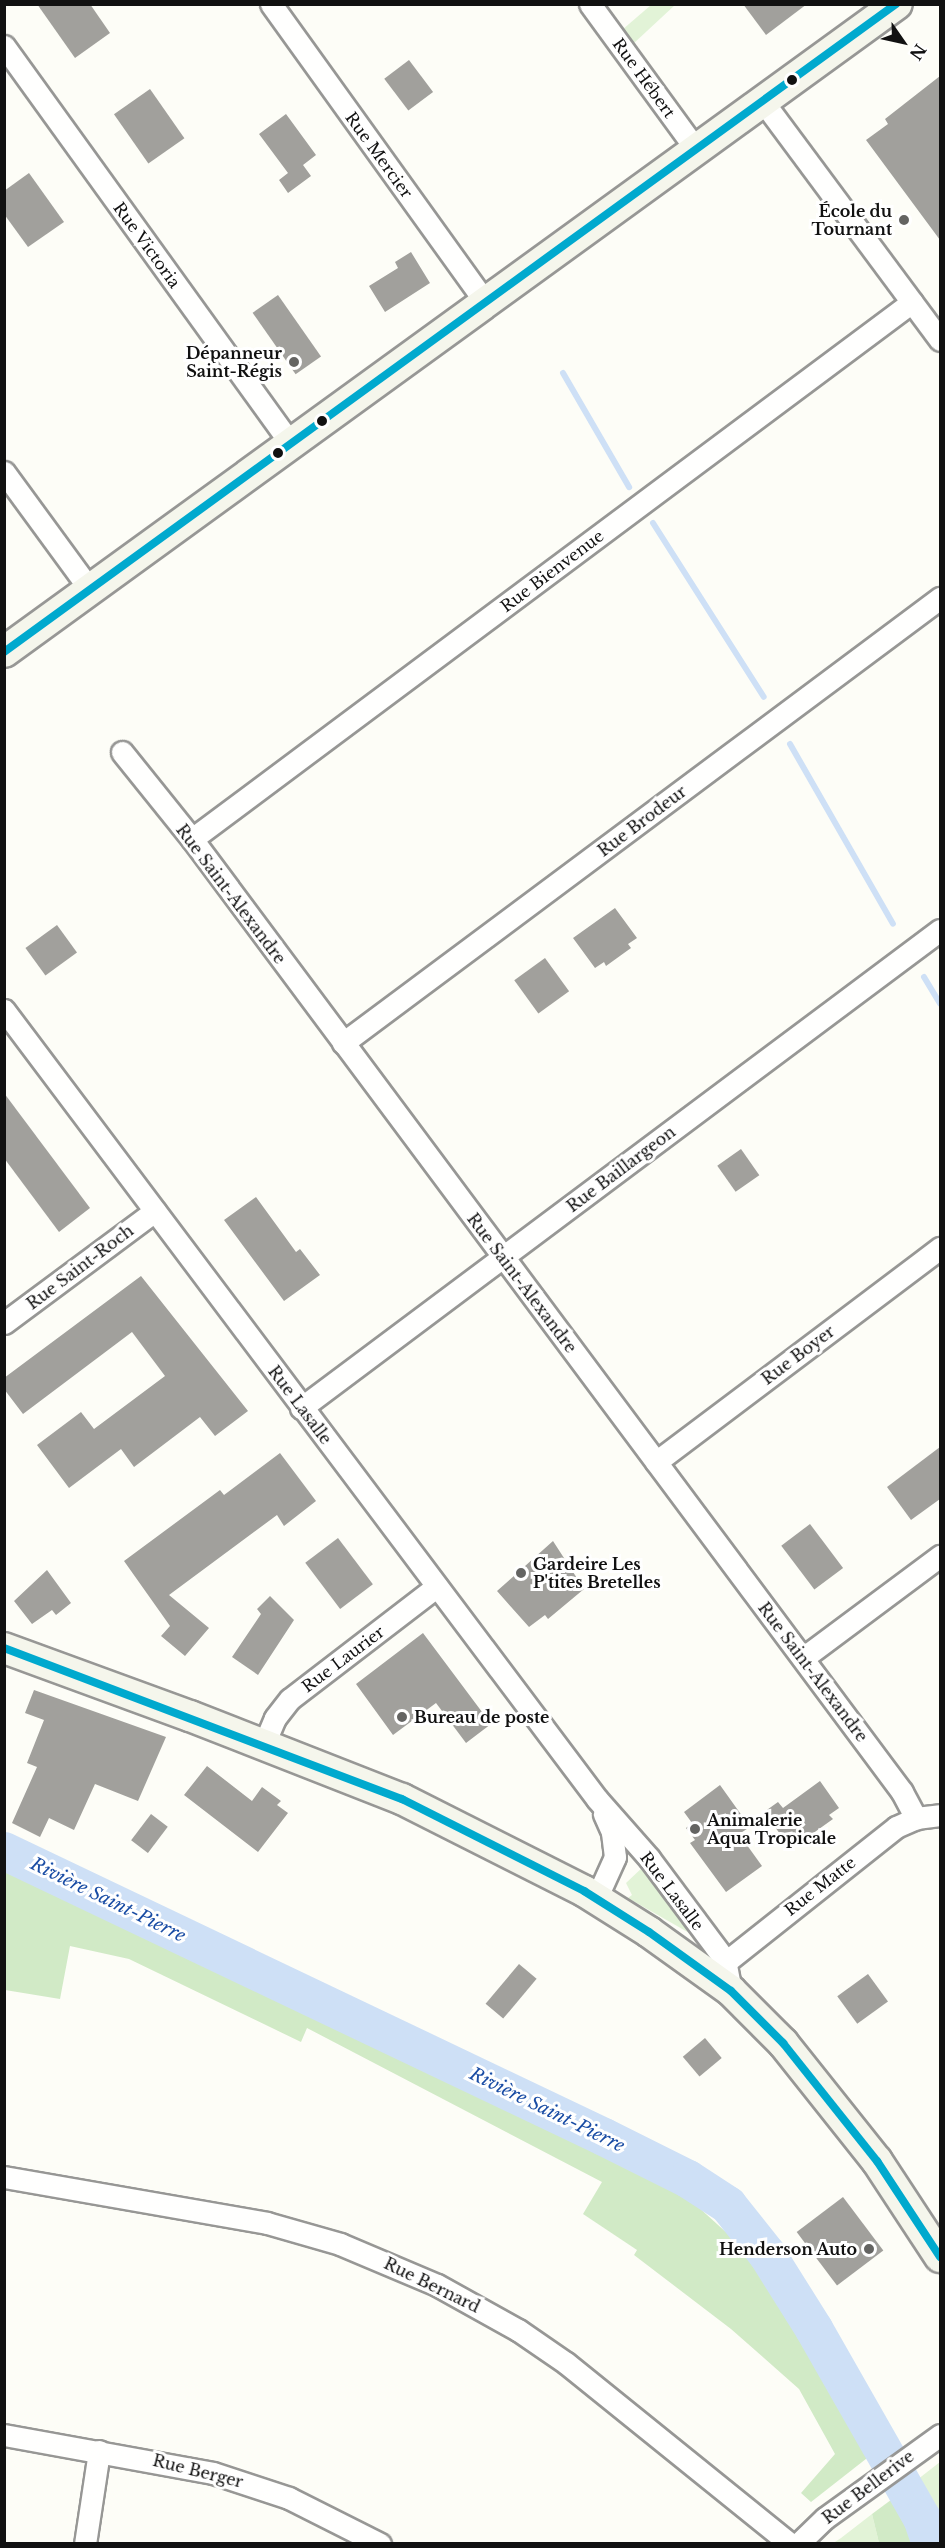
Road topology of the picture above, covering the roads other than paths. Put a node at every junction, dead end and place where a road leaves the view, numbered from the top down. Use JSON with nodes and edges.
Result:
{"nodes":[{"id":1,"x":271,"y":4,"type":"edge"},
{"id":2,"x":590,"y":4,"type":"edge"},
{"id":3,"x":897,"y":4,"type":"edge"},
{"id":4,"x":4,"y":46,"type":"edge"},
{"id":5,"x":764,"y":103,"type":"junction"},
{"id":6,"x":698,"y":152,"type":"junction"},
{"id":7,"x":912,"y":302,"type":"junction"},
{"id":8,"x":487,"y":305,"type":"junction"},
{"id":9,"x":940,"y":340,"type":"edge"},
{"id":10,"x":290,"y":443,"type":"junction"},
{"id":11,"x":4,"y":472,"type":"edge"},
{"id":12,"x":89,"y":588,"type":"junction"},
{"id":13,"x":940,"y":598,"type":"edge"},
{"id":14,"x":4,"y":652,"type":"edge"},
{"id":15,"x":122,"y":752,"type":"dead end"},
{"id":16,"x":192,"y":839,"type":"junction"},
{"id":17,"x":940,"y":930,"type":"edge"},
{"id":18,"x":4,"y":1010,"type":"edge"},
{"id":19,"x":343,"y":1043,"type":"junction"},
{"id":20,"x":154,"y":1211,"type":"junction"},
{"id":21,"x":940,"y":1248,"type":"edge"},
{"id":22,"x":502,"y":1257,"type":"junction"},
{"id":23,"x":4,"y":1323,"type":"edge"},
{"id":24,"x":301,"y":1408,"type":"junction"},
{"id":25,"x":656,"y":1462,"type":"junction"},
{"id":26,"x":940,"y":1556,"type":"edge"},
{"id":27,"x":436,"y":1586,"type":"junction"},
{"id":28,"x":4,"y":1648,"type":"edge"},
{"id":29,"x":803,"y":1658,"type":"junction"},
{"id":30,"x":264,"y":1744,"type":"junction"},
{"id":31,"x":597,"y":1799,"type":"junction"},
{"id":32,"x":940,"y":1815,"type":"edge"},
{"id":33,"x":916,"y":1818,"type":"junction"},
{"id":34,"x":596,"y":1899,"type":"junction"},
{"id":35,"x":722,"y":1976,"type":"junction"},
{"id":36,"x":4,"y":2177,"type":"edge"},
{"id":37,"x":940,"y":2257,"type":"edge"},
{"id":38,"x":4,"y":2435,"type":"edge"},
{"id":39,"x":940,"y":2435,"type":"edge"},
{"id":40,"x":99,"y":2451,"type":"junction"},
{"id":41,"x":85,"y":2544,"type":"edge"},
{"id":42,"x":380,"y":2544,"type":"edge"},
{"id":43,"x":790,"y":2544,"type":"edge"},
{"id":44,"x":798,"y":2544,"type":"edge"}],
"edges":[{"from":1,"to":8,"type":"street","name":"Rue Mercier"},
{"from":2,"to":6,"type":"street","name":"Rue Hébert"},
{"from":3,"to":5,"type":"main road"},
{"from":4,"to":10,"type":"street","name":"Rue Victoria"},
{"from":5,"to":6,"type":"main road"},
{"from":5,"to":7,"type":"street"},
{"from":6,"to":8,"type":"main road"},
{"from":7,"to":9,"type":"street"},
{"from":7,"to":16,"type":"street","name":"Rue Bienvenue"},
{"from":8,"to":10,"type":"main road"},
{"from":10,"to":12,"type":"main road"},
{"from":11,"to":12,"type":"street"},
{"from":12,"to":14,"type":"main road"},
{"from":13,"to":19,"type":"street","name":"Rue Brodeur"},
{"from":15,"to":16,"type":"street","name":"Rue Saint-Alexandre"},
{"from":16,"to":19,"type":"street","name":"Rue Saint-Alexandre"},
{"from":17,"to":22,"type":"street","name":"Rue Baillargeon"},
{"from":18,"to":20,"type":"street","name":"Rue Lasalle"},
{"from":19,"to":22,"type":"street","name":"Rue Saint-Alexandre"},
{"from":20,"to":23,"type":"street","name":"Rue Saint-Roch"},
{"from":20,"to":24,"type":"street","name":"Rue Lasalle"},
{"from":21,"to":25,"type":"street","name":"Rue Boyer"},
{"from":22,"to":24,"type":"street","name":"Rue Baillargeon"},
{"from":22,"to":25,"type":"street","name":"Rue Saint-Alexandre"},
{"from":24,"to":27,"type":"street","name":"Rue Lasalle"},
{"from":25,"to":29,"type":"street","name":"Rue Saint-Alexandre"},
{"from":26,"to":29,"type":"street"},
{"from":27,"to":30,"type":"street","name":"Rue Laurier"},
{"from":27,"to":31,"type":"street","name":"Rue Lasalle"},
{"from":28,"to":30,"type":"main road"},
{"from":29,"to":33,"type":"street","name":"Rue Saint-Alexandre"},
{"from":30,"to":34,"type":"main road"},
{"from":31,"to":34,"type":"street","name":"Rue Lasalle"},
{"from":31,"to":35,"type":"street","name":"Rue Lasalle"},
{"from":32,"to":33,"type":"street","name":"Rue Matte"},
{"from":33,"to":35,"type":"street","name":"Rue Matte"},
{"from":34,"to":35,"type":"main road"},
{"from":35,"to":37,"type":"main road"},
{"from":36,"to":43,"type":"street","name":"Rue Bernard"},
{"from":38,"to":40,"type":"street","name":"Rue Berger"},
{"from":39,"to":44,"type":"street","name":"Rue Bellerive"},
{"from":40,"to":41,"type":"street"},
{"from":40,"to":42,"type":"street","name":"Rue Berger"}]}
